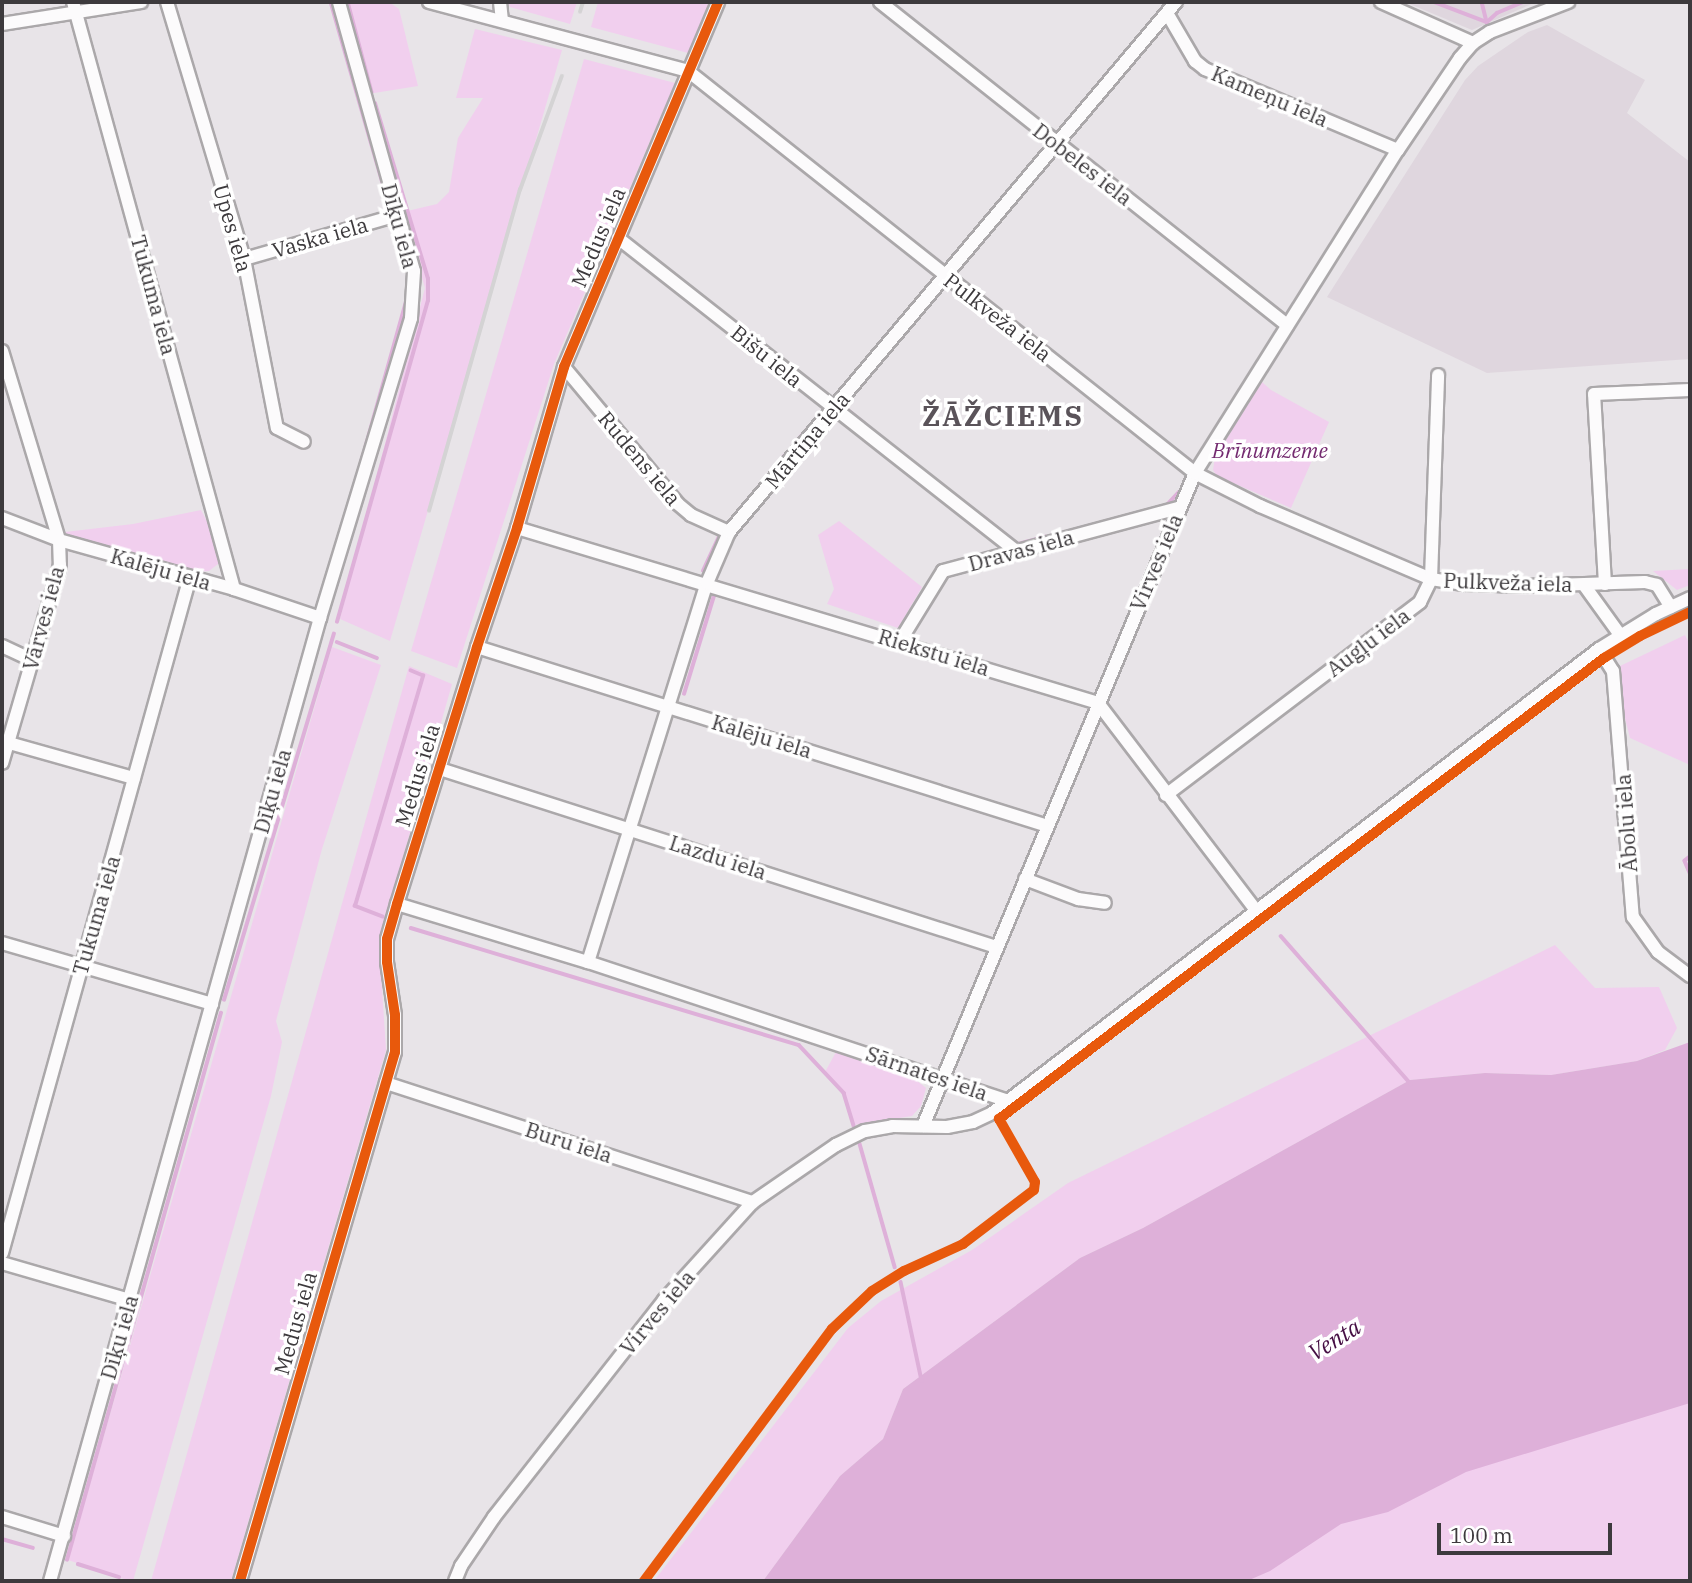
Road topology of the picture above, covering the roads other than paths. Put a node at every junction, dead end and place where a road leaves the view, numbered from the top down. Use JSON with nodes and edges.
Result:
{"nodes":[{"id":1,"x":141,"y":2,"type":"edge"},
{"id":2,"x":167,"y":2,"type":"edge"},
{"id":3,"x":339,"y":2,"type":"edge"},
{"id":4,"x":429,"y":2,"type":"edge"},
{"id":5,"x":500,"y":2,"type":"edge"},
{"id":6,"x":718,"y":2,"type":"edge"},
{"id":7,"x":880,"y":2,"type":"edge"},
{"id":8,"x":1176,"y":2,"type":"edge"},
{"id":9,"x":1381,"y":2,"type":"edge"},
{"id":10,"x":1568,"y":2,"type":"edge"},
{"id":11,"x":75,"y":7,"type":"edge"},
{"id":12,"x":1167,"y":13,"type":"junction"},
{"id":13,"x":502,"y":21,"type":"junction"},
{"id":14,"x":2,"y":24,"type":"edge"},
{"id":15,"x":1472,"y":43,"type":"junction"},
{"id":16,"x":688,"y":71,"type":"junction"},
{"id":17,"x":1058,"y":144,"type":"junction"},
{"id":18,"x":1398,"y":150,"type":"junction"},
{"id":19,"x":397,"y":215,"type":"junction"},
{"id":20,"x":618,"y":237,"type":"junction"},
{"id":21,"x":244,"y":259,"type":"junction"},
{"id":22,"x":947,"y":276,"type":"junction"},
{"id":23,"x":1287,"y":326,"type":"junction"},
{"id":24,"x":2,"y":351,"type":"edge"},
{"id":25,"x":564,"y":367,"type":"junction"},
{"id":26,"x":1437,"y":375,"type":"dead end"},
{"id":27,"x":1690,"y":390,"type":"edge"},
{"id":28,"x":833,"y":408,"type":"junction"},
{"id":29,"x":304,"y":442,"type":"dead end"},
{"id":30,"x":1195,"y":473,"type":"junction"},
{"id":31,"x":1178,"y":508,"type":"junction"},
{"id":32,"x":2,"y":518,"type":"edge"},
{"id":33,"x":517,"y":528,"type":"junction"},
{"id":34,"x":729,"y":532,"type":"junction"},
{"id":35,"x":59,"y":540,"type":"junction"},
{"id":36,"x":1016,"y":551,"type":"junction"},
{"id":37,"x":190,"y":577,"type":"junction"},
{"id":38,"x":1431,"y":579,"type":"junction"},
{"id":39,"x":707,"y":583,"type":"junction"},
{"id":40,"x":1605,"y":584,"type":"junction"},
{"id":41,"x":1584,"y":585,"type":"junction"},
{"id":42,"x":234,"y":589,"type":"junction"},
{"id":43,"x":1690,"y":598,"type":"edge"},
{"id":44,"x":1671,"y":607,"type":"junction"},
{"id":45,"x":320,"y":618,"type":"junction"},
{"id":46,"x":1620,"y":635,"type":"junction"},
{"id":47,"x":900,"y":641,"type":"junction"},
{"id":48,"x":2,"y":646,"type":"edge"},
{"id":49,"x":477,"y":647,"type":"junction"},
{"id":50,"x":1599,"y":649,"type":"junction"},
{"id":51,"x":32,"y":660,"type":"junction"},
{"id":52,"x":1098,"y":703,"type":"junction"},
{"id":53,"x":668,"y":707,"type":"junction"},
{"id":54,"x":5,"y":742,"type":"edge"},
{"id":55,"x":2,"y":763,"type":"edge"},
{"id":56,"x":440,"y":769,"type":"junction"},
{"id":57,"x":134,"y":778,"type":"junction"},
{"id":58,"x":1166,"y":795,"type":"junction"},
{"id":59,"x":1048,"y":825,"type":"junction"},
{"id":60,"x":631,"y":828,"type":"junction"},
{"id":61,"x":1025,"y":879,"type":"junction"},
{"id":62,"x":1104,"y":903,"type":"dead end"},
{"id":63,"x":397,"y":904,"type":"junction"},
{"id":64,"x":1257,"y":912,"type":"junction"},
{"id":65,"x":2,"y":943,"type":"edge"},
{"id":66,"x":996,"y":947,"type":"junction"},
{"id":67,"x":588,"y":962,"type":"junction"},
{"id":68,"x":82,"y":967,"type":"junction"},
{"id":69,"x":1690,"y":976,"type":"edge"},
{"id":70,"x":212,"y":1004,"type":"junction"},
{"id":71,"x":942,"y":1077,"type":"junction"},
{"id":72,"x":386,"y":1083,"type":"junction"},
{"id":73,"x":1009,"y":1101,"type":"junction"},
{"id":74,"x":923,"y":1126,"type":"junction"},
{"id":75,"x":753,"y":1202,"type":"junction"},
{"id":76,"x":2,"y":1253,"type":"edge"},
{"id":77,"x":2,"y":1263,"type":"edge"},
{"id":78,"x":129,"y":1300,"type":"junction"},
{"id":79,"x":2,"y":1517,"type":"edge"},
{"id":80,"x":64,"y":1536,"type":"junction"},
{"id":81,"x":50,"y":1581,"type":"edge"},
{"id":82,"x":240,"y":1581,"type":"edge"},
{"id":83,"x":455,"y":1581,"type":"edge"}],
"edges":[{"from":1,"to":11,"type":"street"},
{"from":2,"to":21,"type":"street","name":"Upes iela"},
{"from":3,"to":19,"type":"street","name":"Dīķu iela"},
{"from":4,"to":13,"type":"street","name":"Pulkveža iela"},
{"from":5,"to":13,"type":"street"},
{"from":6,"to":16,"type":"street","name":"Medus iela"},
{"from":7,"to":17,"type":"street","name":"Dobeles iela"},
{"from":8,"to":12,"type":"street","name":"Mārtiņa iela"},
{"from":9,"to":15,"type":"street"},
{"from":10,"to":15,"type":"street"},
{"from":11,"to":14,"type":"street"},
{"from":11,"to":42,"type":"street","name":"Tukuma iela"},
{"from":12,"to":17,"type":"street","name":"Mārtiņa iela"},
{"from":12,"to":18,"type":"street","name":"Kameņu iela"},
{"from":13,"to":16,"type":"street","name":"Pulkveža iela"},
{"from":15,"to":18,"type":"street","name":"Virves iela"},
{"from":16,"to":20,"type":"street","name":"Medus iela"},
{"from":16,"to":22,"type":"street","name":"Pulkveža iela"},
{"from":17,"to":22,"type":"street","name":"Mārtiņa iela"},
{"from":17,"to":23,"type":"street","name":"Dobeles iela"},
{"from":18,"to":23,"type":"street","name":"Virves iela"},
{"from":19,"to":21,"type":"street","name":"Vaska iela"},
{"from":19,"to":45,"type":"street","name":"Dīķu iela"},
{"from":20,"to":25,"type":"street","name":"Medus iela"},
{"from":20,"to":28,"type":"street","name":"Bišu iela"},
{"from":21,"to":29,"type":"street","name":"Upes iela"},
{"from":22,"to":28,"type":"street","name":"Mārtiņa iela"},
{"from":22,"to":30,"type":"street","name":"Pulkveža iela"},
{"from":23,"to":30,"type":"street","name":"Virves iela"},
{"from":24,"to":35,"type":"street","name":"Vārves iela"},
{"from":25,"to":33,"type":"street","name":"Medus iela"},
{"from":25,"to":34,"type":"street","name":"Rudens iela"},
{"from":26,"to":38,"type":"street"},
{"from":27,"to":40,"type":"street"},
{"from":28,"to":34,"type":"street","name":"Mārtiņa iela"},
{"from":28,"to":36,"type":"street","name":"Bišu iela"},
{"from":30,"to":31,"type":"street","name":"Virves iela"},
{"from":30,"to":38,"type":"street","name":"Pulkveža iela"},
{"from":31,"to":36,"type":"street","name":"Dravas iela"},
{"from":31,"to":52,"type":"street","name":"Virves iela"},
{"from":32,"to":35,"type":"street","name":"Kalēju iela"},
{"from":33,"to":39,"type":"street","name":"Riekstu iela"},
{"from":33,"to":49,"type":"street","name":"Medus iela"},
{"from":34,"to":39,"type":"street","name":"Mārtiņa iela"},
{"from":35,"to":37,"type":"street","name":"Kalēju iela"},
{"from":35,"to":51,"type":"street","name":"Vārves iela"},
{"from":36,"to":47,"type":"street","name":"Dravas iela"},
{"from":37,"to":42,"type":"street","name":"Kalēju iela"},
{"from":37,"to":57,"type":"street","name":"Tukuma iela"},
{"from":38,"to":41,"type":"street","name":"Pulkveža iela"},
{"from":38,"to":58,"type":"street","name":"Augļu iela"},
{"from":39,"to":47,"type":"street","name":"Riekstu iela"},
{"from":39,"to":53,"type":"street","name":"Mārtiņa iela"},
{"from":40,"to":41,"type":"street","name":"Pulkveža iela"},
{"from":40,"to":44,"type":"street","name":"Pulkveža iela"},
{"from":41,"to":46,"type":"street","name":"Pulkveža iela"},
{"from":42,"to":45,"type":"street","name":"Kalēju iela"},
{"from":43,"to":44,"type":"street","name":"Sārnates iela"},
{"from":44,"to":46,"type":"street","name":"Sārnates iela"},
{"from":45,"to":70,"type":"street","name":"Dīķu iela"},
{"from":46,"to":50,"type":"street","name":"Sārnates iela"},
{"from":47,"to":52,"type":"street","name":"Riekstu iela"},
{"from":48,"to":51,"type":"street"},
{"from":49,"to":53,"type":"street","name":"Kalēju iela"},
{"from":49,"to":56,"type":"street","name":"Medus iela"},
{"from":50,"to":64,"type":"street","name":"Sārnates iela"},
{"from":50,"to":69,"type":"street","name":"Ābolu iela"},
{"from":51,"to":54,"type":"street","name":"Vārves iela"},
{"from":52,"to":58,"type":"street"},
{"from":52,"to":59,"type":"street","name":"Virves iela"},
{"from":53,"to":59,"type":"street","name":"Kalēju iela"},
{"from":53,"to":60,"type":"street","name":"Mārtiņa iela"},
{"from":54,"to":55,"type":"street","name":"Vārves iela"},
{"from":54,"to":57,"type":"street"},
{"from":56,"to":60,"type":"street","name":"Lazdu iela"},
{"from":56,"to":63,"type":"street","name":"Medus iela"},
{"from":57,"to":68,"type":"street","name":"Tukuma iela"},
{"from":58,"to":64,"type":"street"},
{"from":59,"to":61,"type":"street","name":"Virves iela"},
{"from":60,"to":66,"type":"street","name":"Lazdu iela"},
{"from":60,"to":67,"type":"street","name":"Mārtiņa iela"},
{"from":61,"to":62,"type":"street"},
{"from":61,"to":66,"type":"street","name":"Virves iela"},
{"from":63,"to":67,"type":"street","name":"Sārnates iela"},
{"from":63,"to":72,"type":"street","name":"Medus iela"},
{"from":64,"to":73,"type":"street","name":"Sārnates iela"},
{"from":65,"to":68,"type":"street"},
{"from":66,"to":71,"type":"street","name":"Virves iela"},
{"from":67,"to":71,"type":"street","name":"Sārnates iela"},
{"from":68,"to":70,"type":"street"},
{"from":68,"to":76,"type":"street","name":"Tukuma iela"},
{"from":70,"to":78,"type":"street","name":"Dīķu iela"},
{"from":71,"to":73,"type":"street","name":"Sārnates iela"},
{"from":71,"to":74,"type":"street","name":"Virves iela"},
{"from":72,"to":75,"type":"street","name":"Buru iela"},
{"from":72,"to":82,"type":"street","name":"Medus iela"},
{"from":73,"to":74,"type":"street","name":"Virves iela"},
{"from":74,"to":75,"type":"street","name":"Virves iela"},
{"from":75,"to":83,"type":"street","name":"Virves iela"},
{"from":77,"to":78,"type":"street"},
{"from":78,"to":80,"type":"street","name":"Dīķu iela"},
{"from":79,"to":80,"type":"street"},
{"from":80,"to":81,"type":"street","name":"Dīķu iela"}]}
